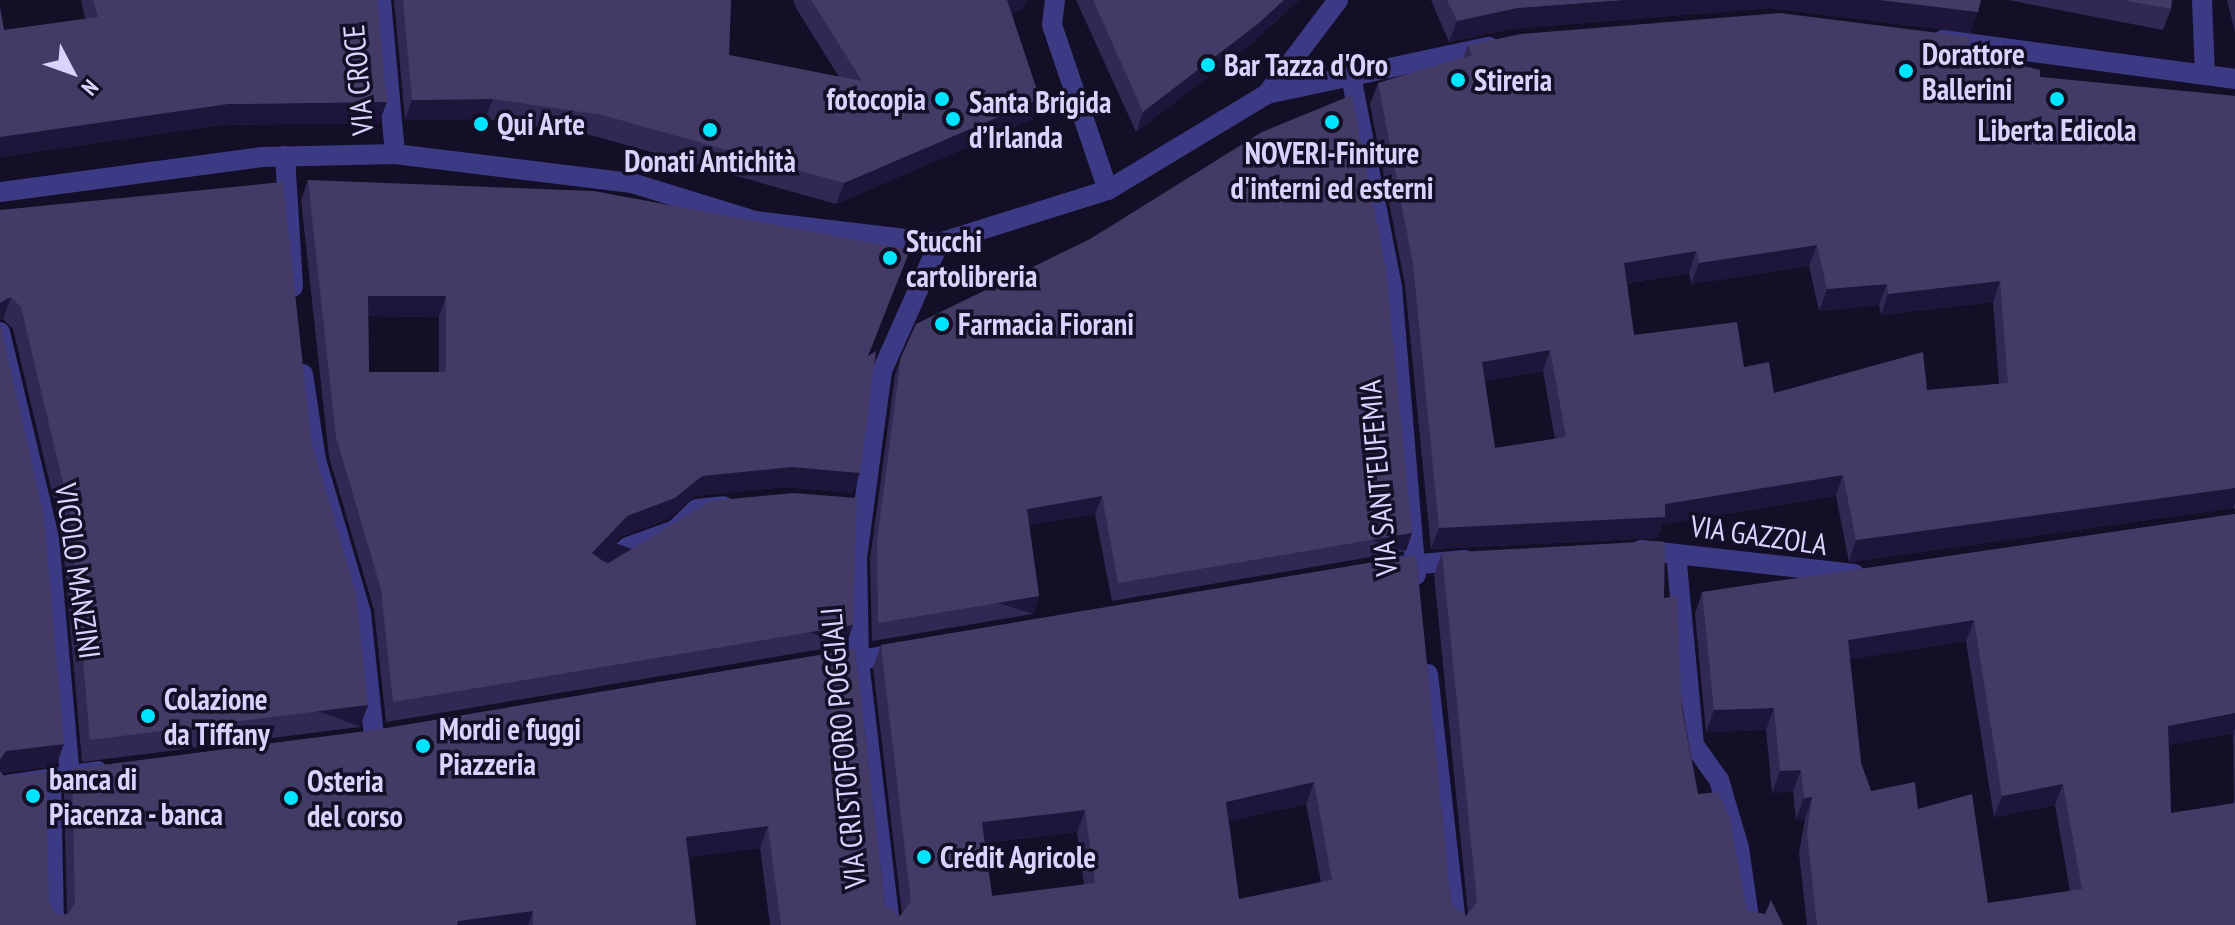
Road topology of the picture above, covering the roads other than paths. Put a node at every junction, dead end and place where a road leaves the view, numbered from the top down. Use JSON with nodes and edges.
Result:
{"nodes":[{"id":1,"x":381,"y":0,"type":"edge"},
{"id":2,"x":1055,"y":0,"type":"edge"},
{"id":3,"x":1338,"y":0,"type":"edge"},
{"id":4,"x":2202,"y":0,"type":"edge"},
{"id":5,"x":1913,"y":36,"type":"edge"},
{"id":6,"x":1511,"y":42,"type":"edge"},
{"id":7,"x":2205,"y":75,"type":"junction"},
{"id":8,"x":1351,"y":76,"type":"junction"},
{"id":9,"x":2235,"y":79,"type":"edge"},
{"id":10,"x":1267,"y":94,"type":"junction"},
{"id":11,"x":395,"y":154,"type":"junction"},
{"id":12,"x":285,"y":156,"type":"junction"},
{"id":13,"x":1108,"y":190,"type":"junction"},
{"id":14,"x":0,"y":192,"type":"edge"},
{"id":15,"x":939,"y":243,"type":"junction"},
{"id":16,"x":295,"y":311,"type":"edge"},
{"id":17,"x":0,"y":332,"type":"edge"},
{"id":18,"x":300,"y":356,"type":"edge"},
{"id":19,"x":741,"y":505,"type":"edge"},
{"id":20,"x":1617,"y":551,"type":"edge"},
{"id":21,"x":1676,"y":554,"type":"junction"},
{"id":22,"x":1493,"y":558,"type":"edge"},
{"id":23,"x":1415,"y":563,"type":"junction"},
{"id":24,"x":1369,"y":571,"type":"edge"},
{"id":25,"x":1872,"y":571,"type":"edge"},
{"id":26,"x":597,"y":572,"type":"edge"},
{"id":27,"x":1419,"y":594,"type":"edge"},
{"id":28,"x":920,"y":650,"type":"edge"},
{"id":29,"x":1426,"y":657,"type":"edge"},
{"id":30,"x":859,"y":661,"type":"junction"},
{"id":31,"x":812,"y":668,"type":"edge"},
{"id":32,"x":349,"y":741,"type":"edge"},
{"id":33,"x":117,"y":769,"type":"edge"},
{"id":34,"x":60,"y":777,"type":"junction"},
{"id":35,"x":0,"y":786,"type":"edge"},
{"id":36,"x":54,"y":925,"type":"edge"},
{"id":37,"x":890,"y":925,"type":"edge"},
{"id":38,"x":1456,"y":925,"type":"edge"},
{"id":39,"x":1750,"y":925,"type":"edge"}],
"edges":[{"from":1,"to":11,"type":"street","name":"VIA CROCE"},
{"from":2,"to":13,"type":"street"},
{"from":3,"to":10,"type":"street"},
{"from":4,"to":7,"type":"street"},
{"from":5,"to":7,"type":"street"},
{"from":6,"to":8,"type":"street"},
{"from":7,"to":9,"type":"street"},
{"from":8,"to":10,"type":"street"},
{"from":8,"to":23,"type":"street","name":"VIA SANT'EUFEMIA"},
{"from":10,"to":13,"type":"street"},
{"from":11,"to":12,"type":"street"},
{"from":11,"to":15,"type":"street"},
{"from":12,"to":14,"type":"street"},
{"from":12,"to":16,"type":"street"},
{"from":13,"to":15,"type":"street"},
{"from":15,"to":30,"type":"street","name":"VIA CRISTOFORO POGGIALI"},
{"from":17,"to":34,"type":"street","name":"VICOLO MANZINI"},
{"from":18,"to":32,"type":"street"},
{"from":19,"to":26,"type":"street"},
{"from":20,"to":21,"type":"street","name":"VIA GAZZOLA"},
{"from":21,"to":25,"type":"street","name":"VIA GAZZOLA"},
{"from":21,"to":39,"type":"street"},
{"from":22,"to":23,"type":"street"},
{"from":23,"to":24,"type":"street"},
{"from":23,"to":27,"type":"street","name":"VIA SANT'EUFEMIA"},
{"from":28,"to":30,"type":"street"},
{"from":29,"to":38,"type":"street"},
{"from":30,"to":31,"type":"street"},
{"from":30,"to":37,"type":"street","name":"VIA CRISTOFORO POGGIALI"},
{"from":33,"to":34,"type":"street"},
{"from":34,"to":35,"type":"street"},
{"from":34,"to":36,"type":"street","name":"VICOLO MANZINI"}]}
